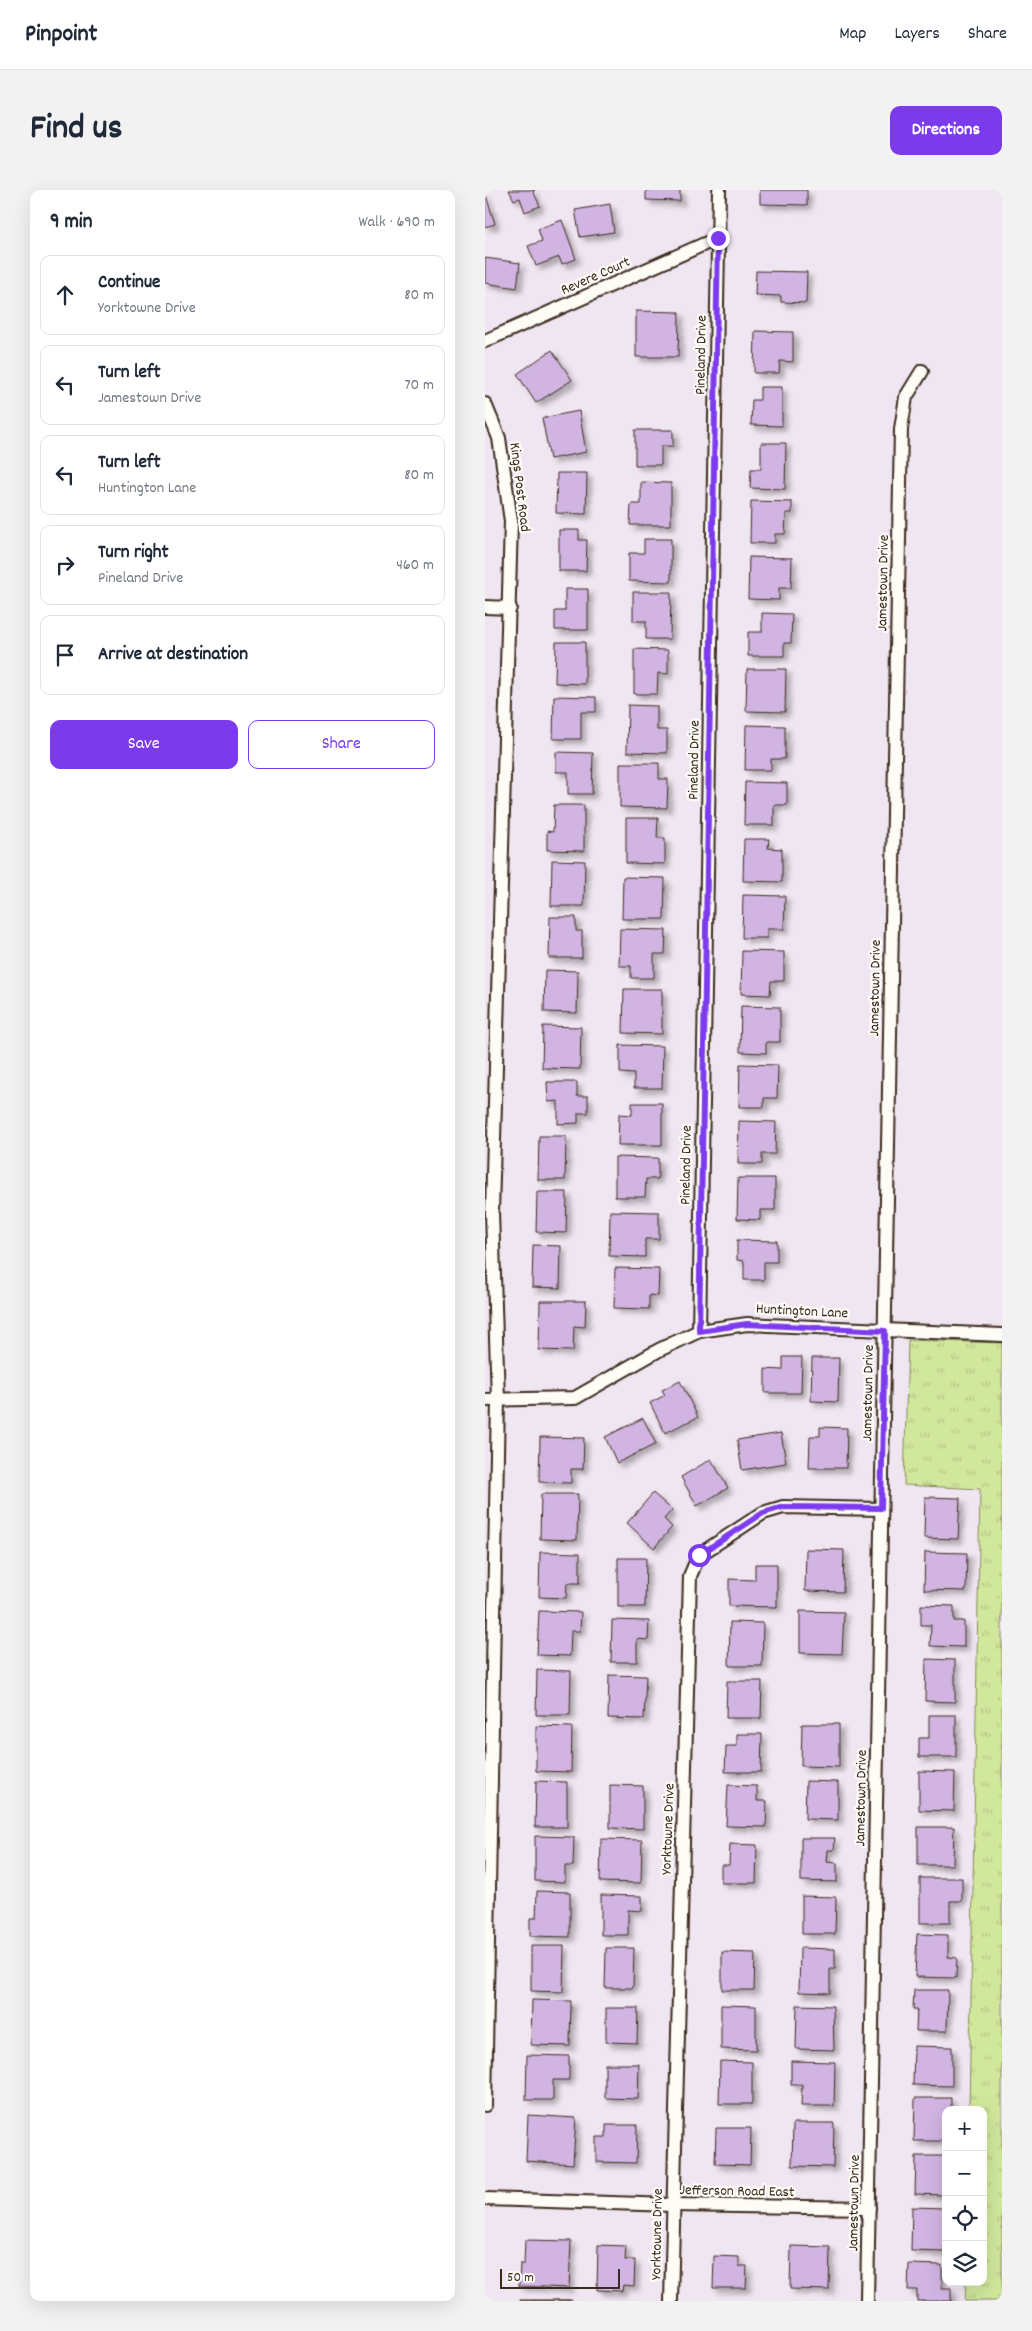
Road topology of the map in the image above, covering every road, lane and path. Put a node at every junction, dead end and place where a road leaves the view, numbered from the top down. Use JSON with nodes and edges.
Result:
{"nodes":[{"id":1,"x":719,"y":190,"type":"edge"},
{"id":2,"x":718,"y":238,"type":"junction"},
{"id":3,"x":485,"y":342,"type":"edge"},
{"id":4,"x":922,"y":371,"type":"dead end"},
{"id":5,"x":485,"y":404,"type":"edge"},
{"id":6,"x":485,"y":607,"type":"edge"},
{"id":7,"x":510,"y":608,"type":"junction"},
{"id":8,"x":488,"y":1212,"type":"edge"},
{"id":9,"x":699,"y":1331,"type":"junction"},
{"id":10,"x":885,"y":1331,"type":"junction"},
{"id":11,"x":1002,"y":1335,"type":"edge"},
{"id":12,"x":491,"y":1400,"type":"edge"},
{"id":13,"x":881,"y":1508,"type":"junction"},
{"id":14,"x":489,"y":1590,"type":"edge"},
{"id":15,"x":485,"y":2105,"type":"edge"},
{"id":16,"x":485,"y":2199,"type":"edge"},
{"id":17,"x":673,"y":2205,"type":"junction"},
{"id":18,"x":869,"y":2208,"type":"junction"},
{"id":19,"x":671,"y":2301,"type":"edge"},
{"id":20,"x":867,"y":2301,"type":"edge"}],
"edges":[{"from":1,"to":2,"type":"street","name":"Pineland Drive"},
{"from":2,"to":3,"type":"street","name":"Revere Court"},
{"from":2,"to":9,"type":"street","name":"Pineland Drive"},
{"from":4,"to":10,"type":"street","name":"Jamestown Drive"},
{"from":5,"to":7,"type":"street","name":"Kings Post Road"},
{"from":6,"to":7,"type":"street"},
{"from":7,"to":8,"type":"street","name":"Kings Post Road"},
{"from":8,"to":12,"type":"street","name":"Kings Post Road"},
{"from":9,"to":10,"type":"street","name":"Huntington Lane"},
{"from":9,"to":12,"type":"street","name":"Huntington Lane"},
{"from":10,"to":11,"type":"street","name":"Huntington Lane"},
{"from":10,"to":13,"type":"street","name":"Jamestown Drive"},
{"from":12,"to":14,"type":"street","name":"Kings Post Road"},
{"from":13,"to":17,"type":"street","name":"Yorktowne Drive"},
{"from":13,"to":18,"type":"street","name":"Jamestown Drive"},
{"from":14,"to":15,"type":"street","name":"Kings Post Road"},
{"from":16,"to":17,"type":"street","name":"Jefferson Road East"},
{"from":17,"to":18,"type":"street","name":"Jefferson Road East"},
{"from":17,"to":19,"type":"street","name":"Yorktowne Drive"},
{"from":18,"to":20,"type":"street","name":"Jamestown Drive"}]}
